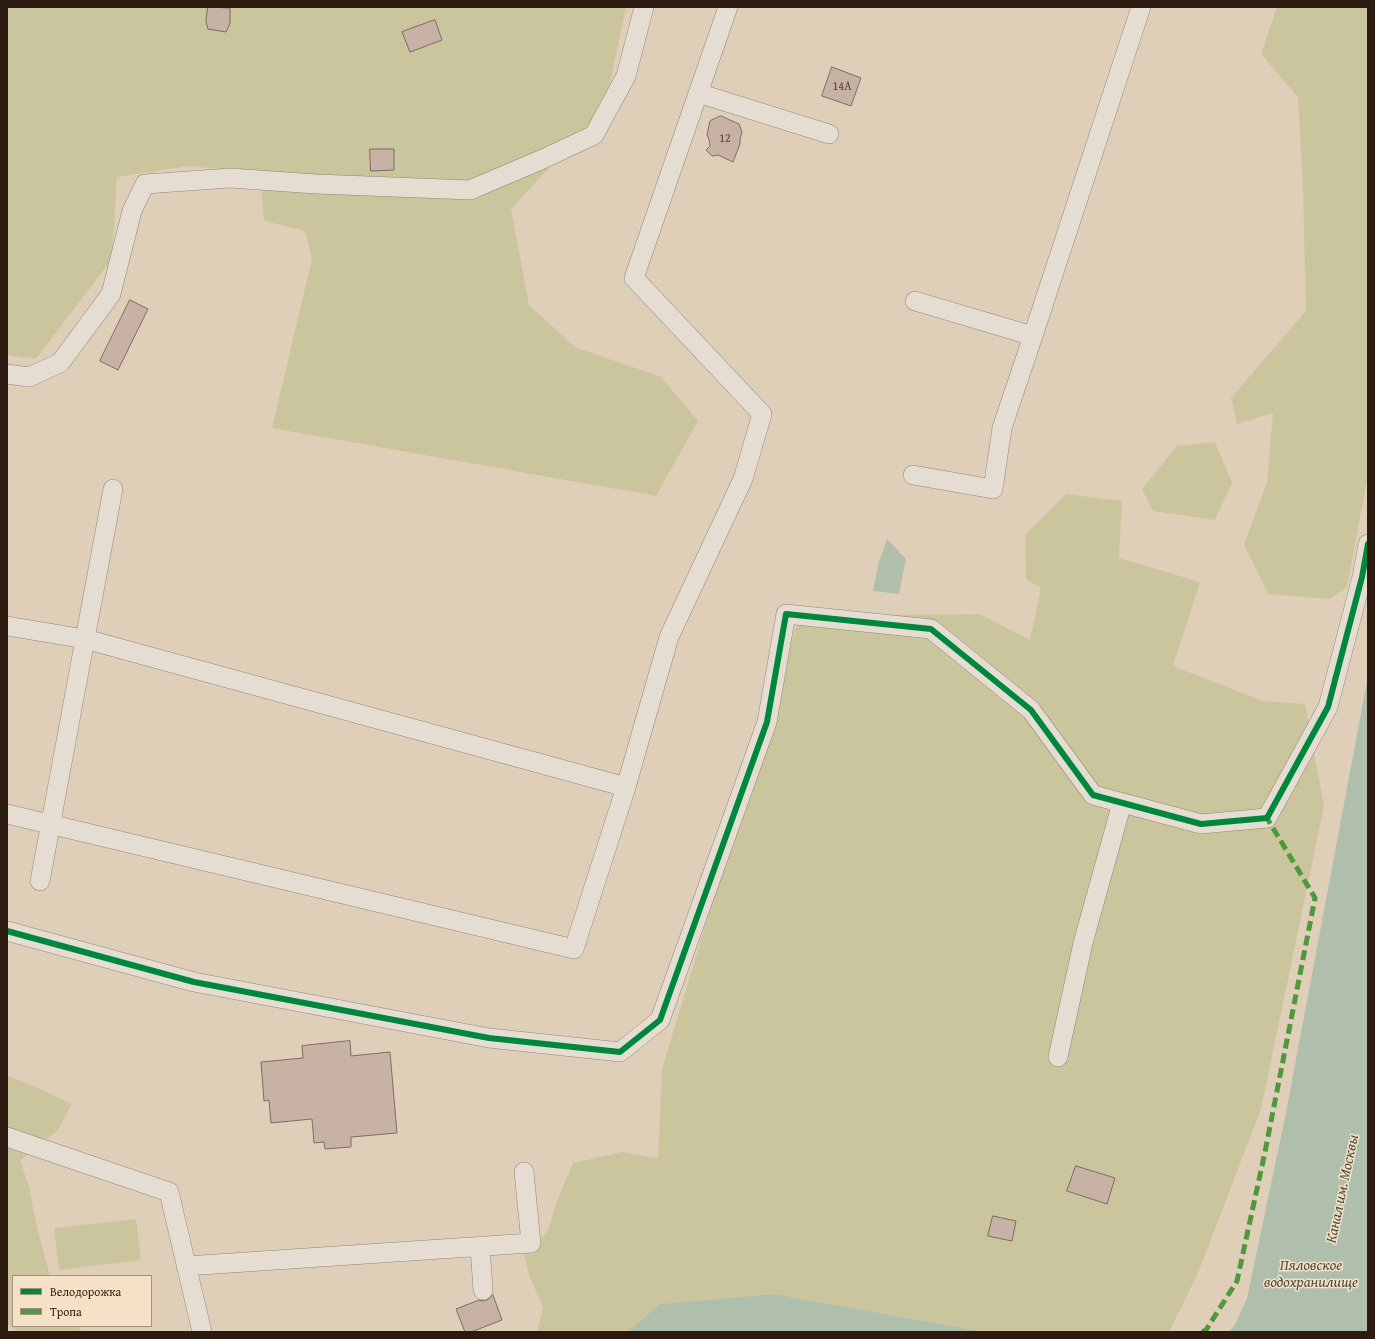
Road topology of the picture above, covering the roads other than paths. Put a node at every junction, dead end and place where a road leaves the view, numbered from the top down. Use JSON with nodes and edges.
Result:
{"nodes":[{"id":1,"x":644,"y":7,"type":"edge"},
{"id":2,"x":728,"y":7,"type":"edge"},
{"id":3,"x":1141,"y":7,"type":"edge"},
{"id":4,"x":698,"y":93,"type":"junction"},
{"id":5,"x":829,"y":134,"type":"dead end"},
{"id":6,"x":915,"y":301,"type":"dead end"},
{"id":7,"x":1033,"y":336,"type":"junction"},
{"id":8,"x":7,"y":374,"type":"edge"},
{"id":9,"x":913,"y":475,"type":"dead end"},
{"id":10,"x":114,"y":489,"type":"dead end"},
{"id":11,"x":1368,"y":544,"type":"edge"},
{"id":12,"x":7,"y":626,"type":"edge"},
{"id":13,"x":85,"y":640,"type":"junction"},
{"id":14,"x":626,"y":787,"type":"junction"},
{"id":15,"x":1122,"y":803,"type":"junction"},
{"id":16,"x":7,"y":814,"type":"edge"},
{"id":17,"x":50,"y":824,"type":"junction"},
{"id":18,"x":40,"y":881,"type":"dead end"},
{"id":19,"x":7,"y":931,"type":"edge"},
{"id":20,"x":1058,"y":1057,"type":"dead end"},
{"id":21,"x":7,"y":1136,"type":"edge"},
{"id":22,"x":524,"y":1172,"type":"dead end"},
{"id":23,"x":480,"y":1246,"type":"junction"},
{"id":24,"x":186,"y":1266,"type":"junction"},
{"id":25,"x":483,"y":1290,"type":"dead end"},
{"id":26,"x":202,"y":1332,"type":"edge"}],
"edges":[{"from":1,"to":8,"type":"street"},
{"from":2,"to":4,"type":"street"},
{"from":3,"to":7,"type":"street"},
{"from":4,"to":5,"type":"street"},
{"from":4,"to":14,"type":"street"},
{"from":6,"to":7,"type":"street"},
{"from":7,"to":9,"type":"street"},
{"from":10,"to":13,"type":"street"},
{"from":11,"to":15,"type":"street"},
{"from":12,"to":13,"type":"street"},
{"from":13,"to":14,"type":"street"},
{"from":13,"to":17,"type":"street"},
{"from":14,"to":17,"type":"street"},
{"from":15,"to":19,"type":"street"},
{"from":15,"to":20,"type":"street"},
{"from":16,"to":17,"type":"street"},
{"from":17,"to":18,"type":"street"},
{"from":21,"to":24,"type":"street"},
{"from":22,"to":23,"type":"street"},
{"from":23,"to":24,"type":"street"},
{"from":23,"to":25,"type":"street"},
{"from":24,"to":26,"type":"street"}]}
